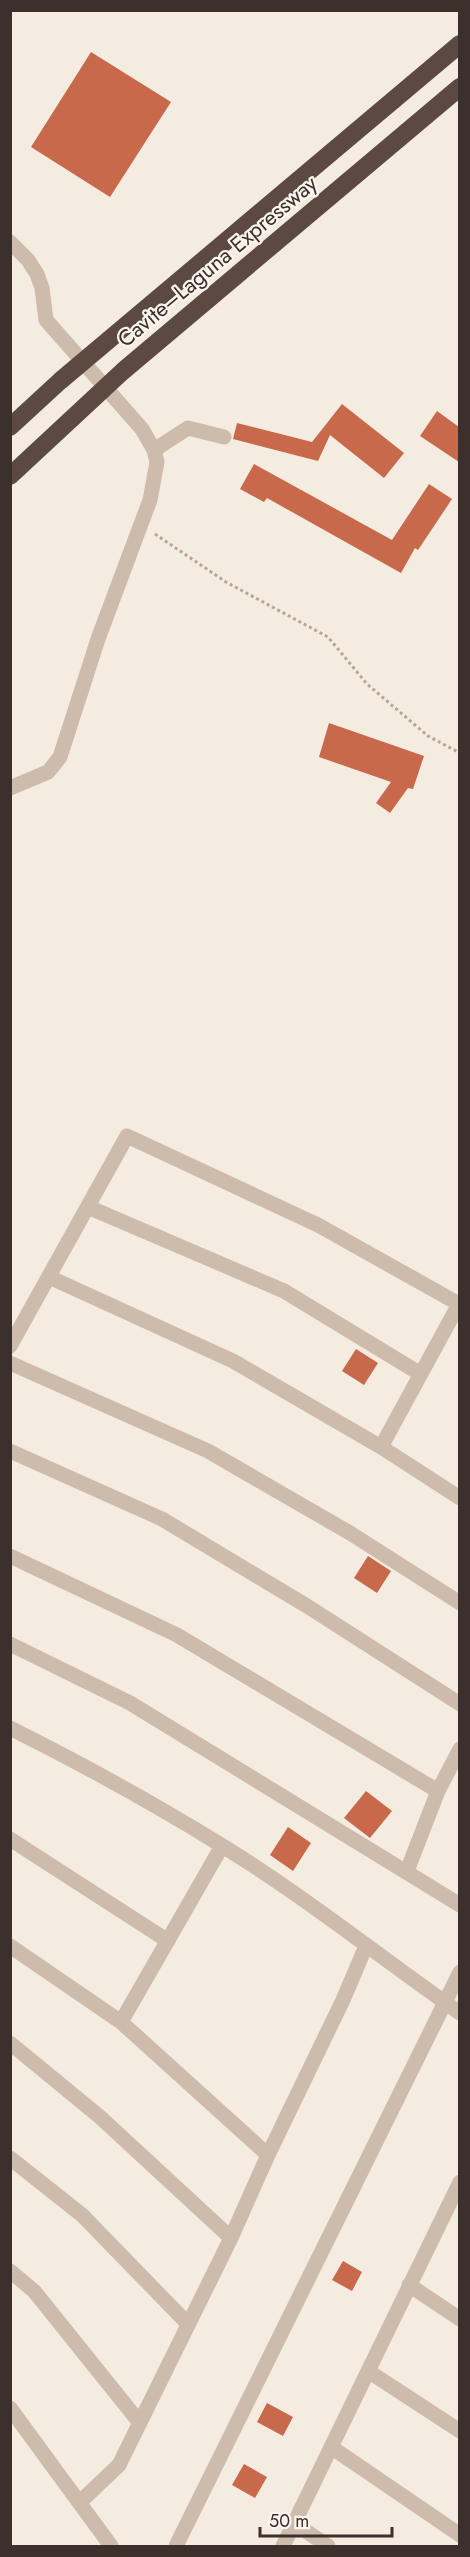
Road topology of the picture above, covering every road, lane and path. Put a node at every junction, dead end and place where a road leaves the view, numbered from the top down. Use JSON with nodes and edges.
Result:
{"nodes":[{"id":1,"x":459,"y":44,"type":"edge"},
{"id":2,"x":459,"y":87,"type":"edge"},
{"id":3,"x":10,"y":243,"type":"edge"},
{"id":4,"x":10,"y":427,"type":"edge"},
{"id":5,"x":224,"y":437,"type":"dead end"},
{"id":6,"x":154,"y":450,"type":"junction"},
{"id":7,"x":10,"y":476,"type":"edge"},
{"id":8,"x":142,"y":523,"type":"junction"},
{"id":9,"x":459,"y":753,"type":"edge"},
{"id":10,"x":10,"y":788,"type":"edge"},
{"id":11,"x":88,"y":1207,"type":"junction"},
{"id":12,"x":49,"y":1277,"type":"junction"},
{"id":13,"x":10,"y":1346,"type":"edge"},
{"id":14,"x":10,"y":1363,"type":"edge"},
{"id":15,"x":419,"y":1373,"type":"junction"},
{"id":16,"x":381,"y":1447,"type":"junction"},
{"id":17,"x":10,"y":1451,"type":"edge"},
{"id":18,"x":459,"y":1498,"type":"edge"},
{"id":19,"x":10,"y":1556,"type":"edge"},
{"id":20,"x":459,"y":1603,"type":"edge"},
{"id":21,"x":10,"y":1644,"type":"edge"},
{"id":22,"x":459,"y":1704,"type":"edge"},
{"id":23,"x":10,"y":1728,"type":"edge"},
{"id":24,"x":459,"y":1749,"type":"edge"},
{"id":25,"x":438,"y":1791,"type":"junction"},
{"id":26,"x":10,"y":1839,"type":"edge"},
{"id":27,"x":222,"y":1846,"type":"junction"},
{"id":28,"x":407,"y":1871,"type":"junction"},
{"id":29,"x":459,"y":1905,"type":"edge"},
{"id":30,"x":168,"y":1941,"type":"junction"},
{"id":31,"x":10,"y":1946,"type":"edge"},
{"id":32,"x":366,"y":1946,"type":"junction"},
{"id":33,"x":459,"y":1972,"type":"edge"},
{"id":34,"x":444,"y":2002,"type":"junction"},
{"id":35,"x":459,"y":2013,"type":"edge"},
{"id":36,"x":121,"y":2022,"type":"junction"},
{"id":37,"x":10,"y":2043,"type":"edge"},
{"id":38,"x":268,"y":2155,"type":"junction"},
{"id":39,"x":10,"y":2158,"type":"edge"},
{"id":40,"x":459,"y":2182,"type":"edge"},
{"id":41,"x":453,"y":2212,"type":"edge"},
{"id":42,"x":231,"y":2238,"type":"junction"},
{"id":43,"x":10,"y":2271,"type":"edge"},
{"id":44,"x":409,"y":2285,"type":"junction"},
{"id":45,"x":459,"y":2319,"type":"edge"},
{"id":46,"x":188,"y":2324,"type":"junction"},
{"id":47,"x":368,"y":2371,"type":"junction"},
{"id":48,"x":10,"y":2408,"type":"edge"},
{"id":49,"x":140,"y":2423,"type":"junction"},
{"id":50,"x":459,"y":2431,"type":"edge"},
{"id":51,"x":331,"y":2447,"type":"junction"},
{"id":52,"x":80,"y":2502,"type":"junction"},
{"id":53,"x":294,"y":2523,"type":"junction"},
{"id":54,"x":459,"y":2535,"type":"edge"},
{"id":55,"x":111,"y":2547,"type":"edge"},
{"id":56,"x":176,"y":2547,"type":"edge"},
{"id":57,"x":283,"y":2547,"type":"edge"},
{"id":58,"x":328,"y":2547,"type":"edge"}],
"edges":[{"from":1,"to":4,"type":"highway","name":"Cavite–Laguna Expressway"},
{"from":2,"to":7,"type":"highway","name":"Cavite–Laguna Expressway"},
{"from":3,"to":6,"type":"street"},
{"from":5,"to":6,"type":"street"},
{"from":6,"to":8,"type":"street"},
{"from":8,"to":9,"type":"path"},
{"from":8,"to":10,"type":"street"},
{"from":11,"to":12,"type":"street"},
{"from":11,"to":15,"type":"street"},
{"from":11,"to":15,"type":"street"},
{"from":12,"to":13,"type":"street"},
{"from":12,"to":16,"type":"street"},
{"from":14,"to":20,"type":"street"},
{"from":15,"to":16,"type":"street"},
{"from":16,"to":18,"type":"street"},
{"from":17,"to":22,"type":"street"},
{"from":19,"to":25,"type":"street"},
{"from":21,"to":28,"type":"street"},
{"from":23,"to":27,"type":"street"},
{"from":24,"to":25,"type":"street"},
{"from":25,"to":28,"type":"street"},
{"from":26,"to":30,"type":"street"},
{"from":27,"to":30,"type":"street"},
{"from":27,"to":32,"type":"street"},
{"from":28,"to":29,"type":"street"},
{"from":30,"to":36,"type":"street"},
{"from":31,"to":36,"type":"street"},
{"from":32,"to":34,"type":"street"},
{"from":32,"to":38,"type":"street"},
{"from":33,"to":34,"type":"street"},
{"from":34,"to":35,"type":"street"},
{"from":34,"to":56,"type":"street"},
{"from":36,"to":38,"type":"street"},
{"from":37,"to":42,"type":"street"},
{"from":38,"to":42,"type":"street"},
{"from":39,"to":46,"type":"street"},
{"from":40,"to":41,"type":"street"},
{"from":41,"to":44,"type":"street"},
{"from":42,"to":46,"type":"street"},
{"from":43,"to":49,"type":"street"},
{"from":44,"to":45,"type":"street"},
{"from":44,"to":47,"type":"street"},
{"from":46,"to":49,"type":"street"},
{"from":47,"to":50,"type":"street"},
{"from":47,"to":51,"type":"street"},
{"from":48,"to":52,"type":"street"},
{"from":49,"to":52,"type":"street"},
{"from":51,"to":53,"type":"street"},
{"from":51,"to":54,"type":"street"},
{"from":52,"to":55,"type":"street"},
{"from":53,"to":57,"type":"street"},
{"from":53,"to":58,"type":"street"}]}
